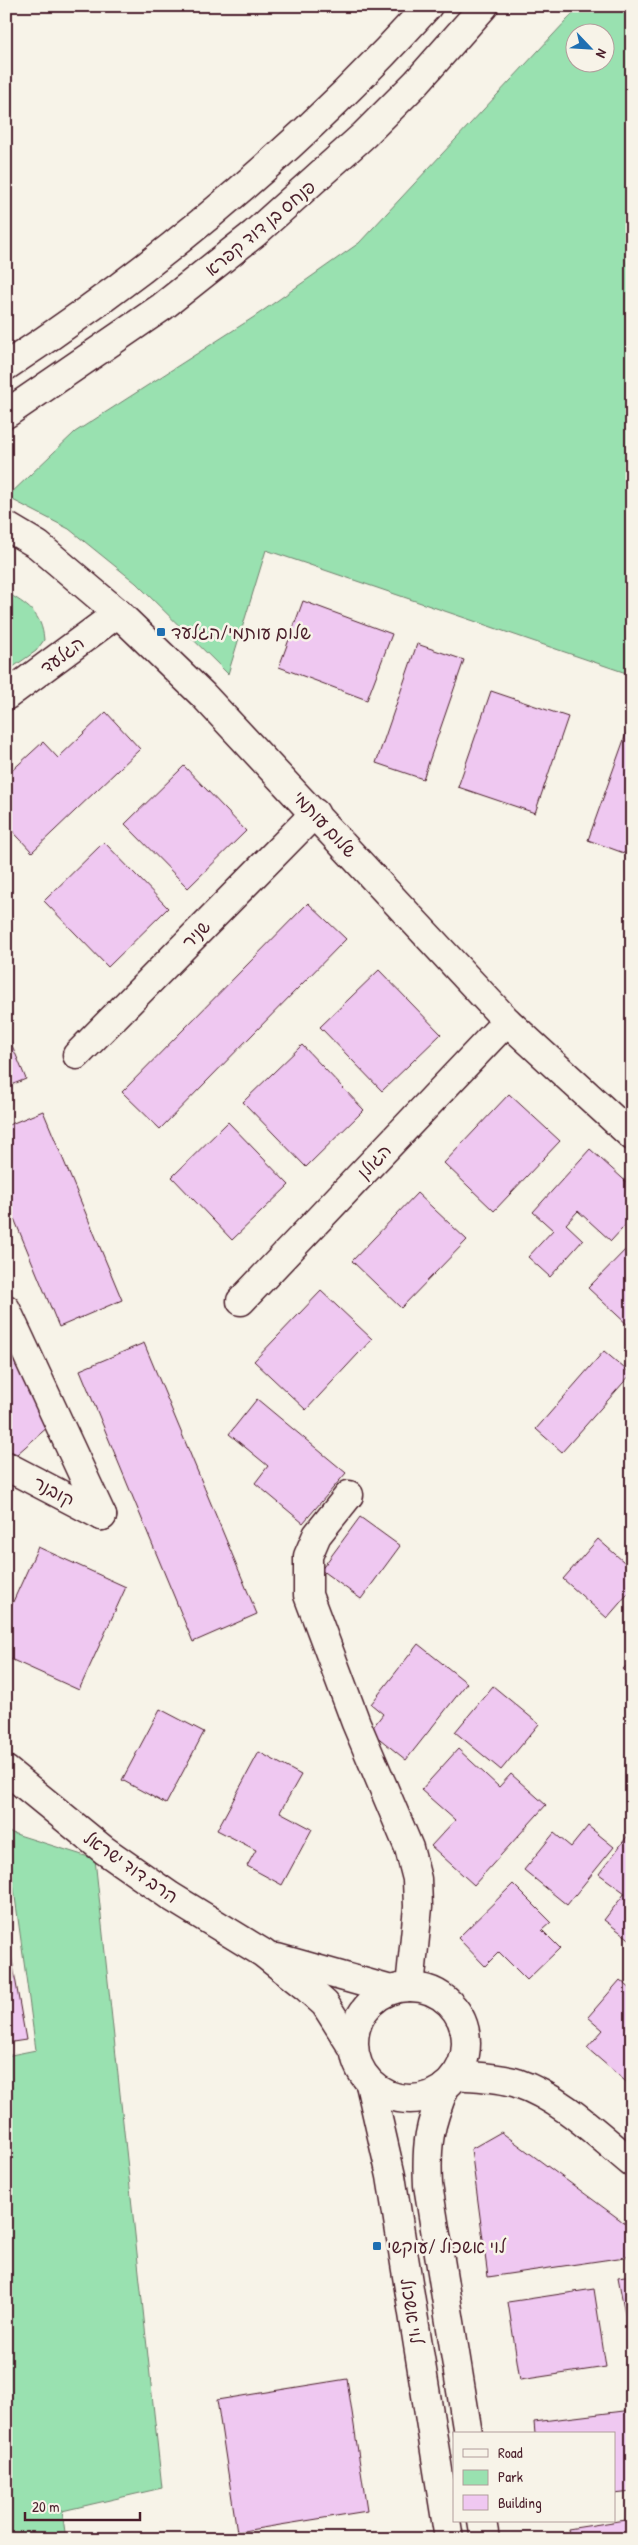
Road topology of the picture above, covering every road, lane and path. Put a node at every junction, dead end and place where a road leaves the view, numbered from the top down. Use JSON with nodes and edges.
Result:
{"nodes":[{"id":1,"x":428,"y":6,"type":"edge"},
{"id":2,"x":484,"y":6,"type":"edge"},
{"id":3,"x":6,"y":366,"type":"edge"},
{"id":4,"x":6,"y":414,"type":"edge"},
{"id":5,"x":6,"y":526,"type":"edge"},
{"id":6,"x":118,"y":613,"type":"junction"},
{"id":7,"x":6,"y":696,"type":"edge"},
{"id":8,"x":315,"y":813,"type":"junction"},
{"id":9,"x":508,"y":1021,"type":"junction"},
{"id":10,"x":77,"y":1055,"type":"dead end"},
{"id":11,"x":632,"y":1136,"type":"edge"},
{"id":12,"x":241,"y":1300,"type":"dead end"},
{"id":13,"x":6,"y":1308,"type":"edge"},
{"id":14,"x":6,"y":1466,"type":"edge"},
{"id":15,"x":350,"y":1495,"type":"dead end"},
{"id":16,"x":6,"y":1770,"type":"edge"},
{"id":17,"x":263,"y":1953,"type":"junction"},
{"id":18,"x":400,"y":1989,"type":"junction"},
{"id":19,"x":354,"y":2050,"type":"junction"},
{"id":20,"x":450,"y":2081,"type":"junction"},
{"id":21,"x":370,"y":2084,"type":"junction"},
{"id":22,"x":632,"y":2163,"type":"edge"},
{"id":23,"x":468,"y":2432,"type":"edge"},
{"id":24,"x":482,"y":2522,"type":"edge"},
{"id":25,"x":449,"y":2539,"type":"edge"},
{"id":26,"x":485,"y":2539,"type":"edge"}],
"edges":[{"from":1,"to":3,"type":"street"},
{"from":2,"to":4,"type":"street","name":"פנחס בן דוד קפרא"},
{"from":5,"to":6,"type":"street","name":"שלום עותמי"},
{"from":6,"to":7,"type":"street","name":"הגלעד"},
{"from":6,"to":8,"type":"street","name":"שלום עותמי"},
{"from":8,"to":9,"type":"street","name":"שלום עותמי"},
{"from":8,"to":10,"type":"street","name":"שניר"},
{"from":9,"to":11,"type":"street","name":"שלום עותמי"},
{"from":9,"to":12,"type":"street","name":"הגולן"},
{"from":13,"to":14,"type":"street","name":"קובנר"},
{"from":15,"to":18,"type":"street"},
{"from":16,"to":17,"type":"street","name":"הרב דוד ישראל"},
{"from":17,"to":18,"type":"street","name":"הרב דוד ישראל"},
{"from":17,"to":19,"type":"street","name":"הרב דוד ישראל"},
{"from":18,"to":19,"type":"street"},
{"from":18,"to":20,"type":"street"},
{"from":19,"to":21,"type":"street"},
{"from":20,"to":21,"type":"street"},
{"from":20,"to":22,"type":"street"},
{"from":20,"to":23,"type":"street","name":"לוי אשכול"},
{"from":21,"to":25,"type":"street","name":"לוי אשכול"},
{"from":24,"to":26,"type":"street"}]}
